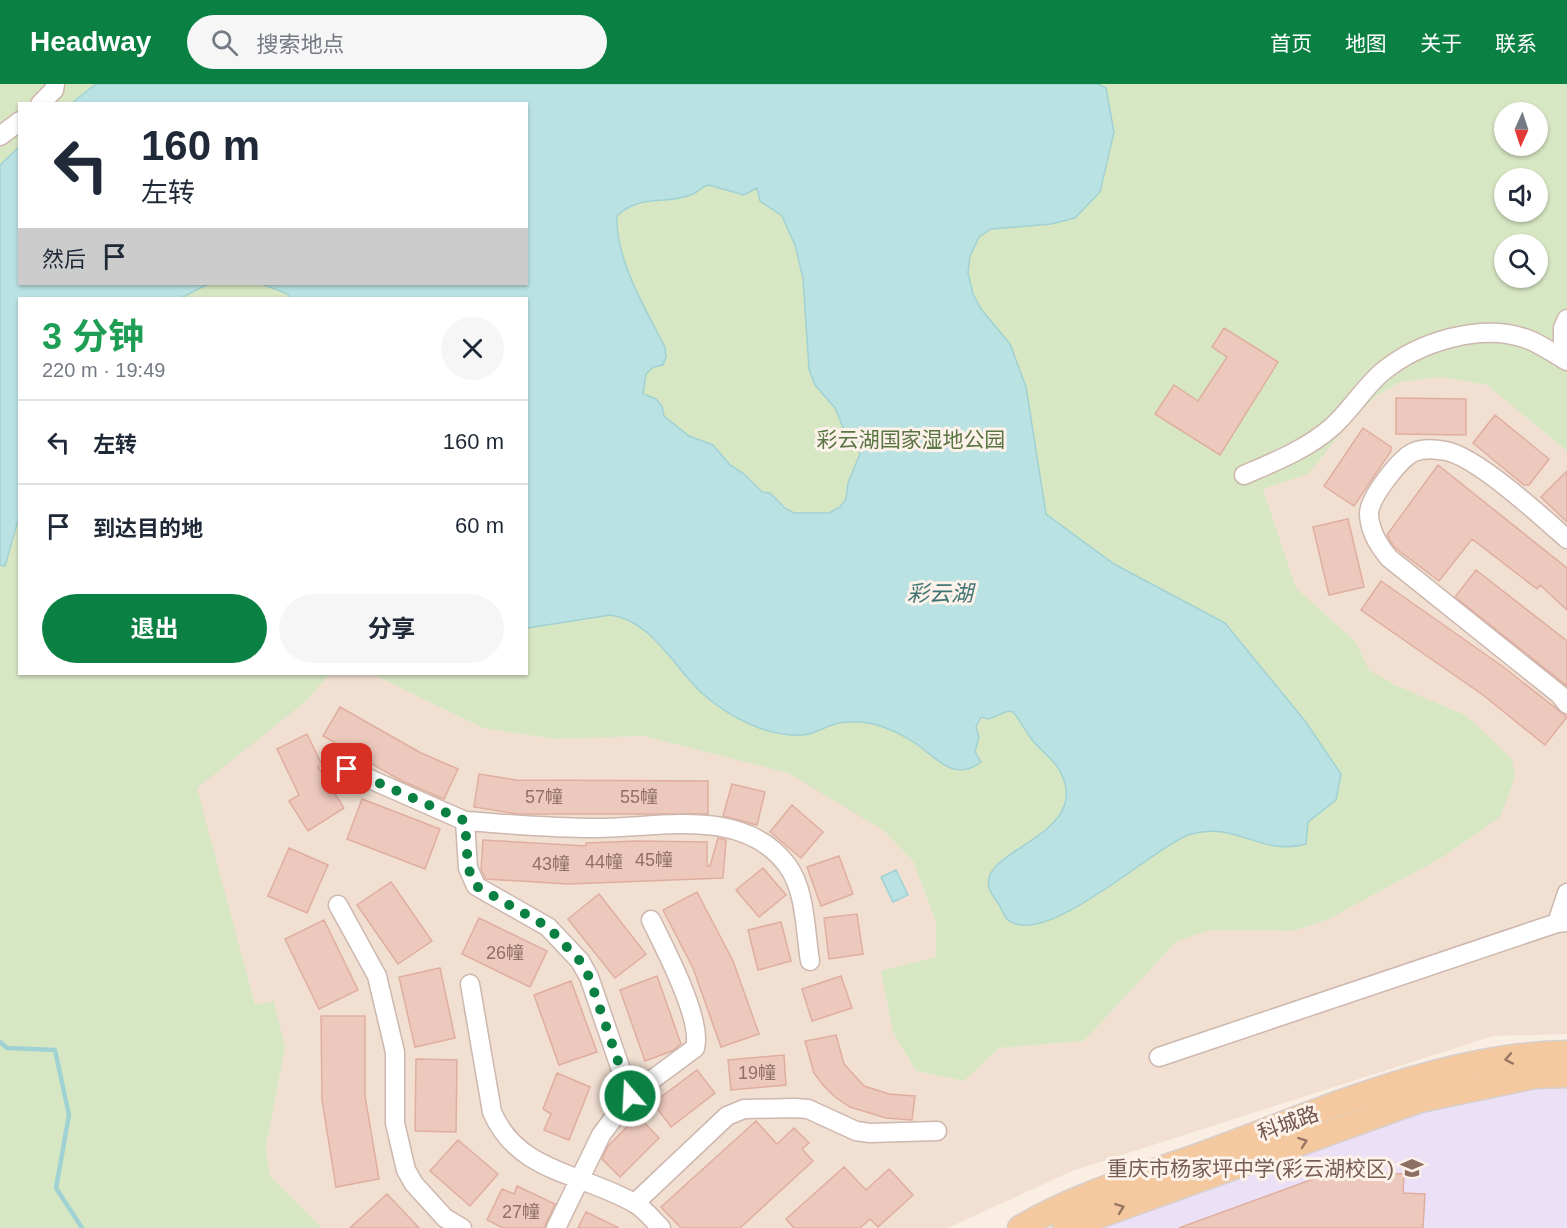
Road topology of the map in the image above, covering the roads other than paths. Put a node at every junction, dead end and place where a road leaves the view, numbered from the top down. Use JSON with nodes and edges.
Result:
{"nodes":[{"id":1,"x":55,"y":84,"type":"edge"},
{"id":2,"x":42,"y":102,"type":"edge"},
{"id":3,"x":18,"y":122,"type":"edge"},
{"id":4,"x":0,"y":136,"type":"edge"},
{"id":5,"x":1567,"y":319,"type":"edge"},
{"id":6,"x":1565,"y":360,"type":"edge"},
{"id":7,"x":1244,"y":475,"type":"dead end"},
{"id":8,"x":1567,"y":539,"type":"edge"},
{"id":9,"x":1567,"y":705,"type":"edge"},
{"id":10,"x":347,"y":769,"type":"dead end"},
{"id":11,"x":465,"y":821,"type":"junction"},
{"id":12,"x":1567,"y":893,"type":"edge"},
{"id":13,"x":338,"y":905,"type":"dead end"},
{"id":14,"x":651,"y":920,"type":"dead end"},
{"id":15,"x":1562,"y":922,"type":"edge"},
{"id":16,"x":810,"y":961,"type":"dead end"},
{"id":17,"x":470,"y":984,"type":"dead end"},
{"id":18,"x":1567,"y":1053,"type":"edge"},
{"id":19,"x":1159,"y":1057,"type":"dead end"},
{"id":20,"x":1567,"y":1076,"type":"edge"},
{"id":21,"x":630,"y":1096,"type":"junction"},
{"id":22,"x":937,"y":1131,"type":"dead end"},
{"id":23,"x":579,"y":1181,"type":"junction"},
{"id":24,"x":1081,"y":1198,"type":"junction"},
{"id":25,"x":635,"y":1203,"type":"junction"},
{"id":26,"x":1019,"y":1227,"type":"edge"},
{"id":27,"x":462,"y":1228,"type":"edge"},
{"id":28,"x":556,"y":1228,"type":"edge"},
{"id":29,"x":660,"y":1228,"type":"edge"},
{"id":30,"x":1065,"y":1228,"type":"edge"}],
"edges":[{"from":1,"to":2,"type":"street"},
{"from":3,"to":4,"type":"street"},
{"from":5,"to":6,"type":"street"},
{"from":6,"to":7,"type":"street"},
{"from":8,"to":9,"type":"street"},
{"from":10,"to":11,"type":"street"},
{"from":11,"to":16,"type":"street"},
{"from":11,"to":21,"type":"street"},
{"from":12,"to":15,"type":"street"},
{"from":13,"to":27,"type":"street"},
{"from":14,"to":21,"type":"street"},
{"from":15,"to":19,"type":"street"},
{"from":17,"to":23,"type":"street"},
{"from":18,"to":24,"type":"main road","name":"科城路","one_way":true},
{"from":30,"to":20,"type":"main road","name":"科城路","one_way":true},
{"from":21,"to":23,"type":"street"},
{"from":22,"to":25,"type":"street"},
{"from":23,"to":25,"type":"street"},
{"from":23,"to":28,"type":"street"},
{"from":24,"to":26,"type":"main road","name":"科城路"},
{"from":24,"to":30,"type":"street"},
{"from":25,"to":29,"type":"street"}]}
